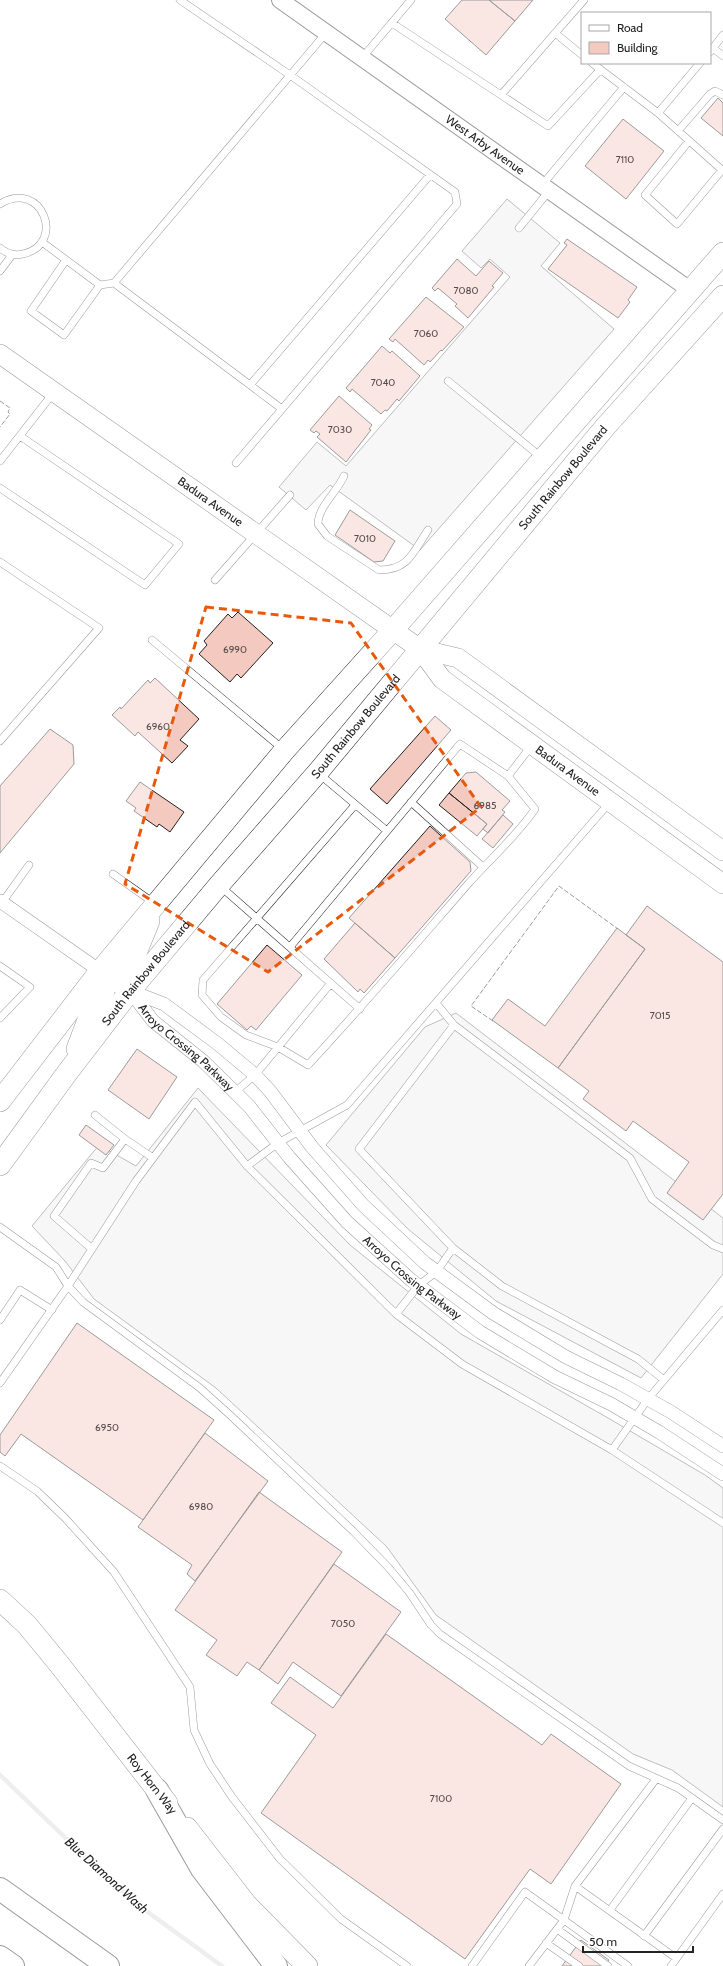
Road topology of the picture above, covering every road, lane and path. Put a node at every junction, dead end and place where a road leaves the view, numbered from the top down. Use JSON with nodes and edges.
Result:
{"nodes":[{"id":1,"x":180,"y":0,"type":"edge"},
{"id":2,"x":280,"y":0,"type":"edge"},
{"id":3,"x":411,"y":0,"type":"edge"},
{"id":4,"x":584,"y":0,"type":"edge"},
{"id":5,"x":392,"y":23,"type":"junction"},
{"id":6,"x":326,"y":33,"type":"junction"},
{"id":7,"x":555,"y":33,"type":"junction"},
{"id":8,"x":723,"y":35,"type":"edge"},
{"id":9,"x":712,"y":50,"type":"edge"},
{"id":10,"x":581,"y":54,"type":"edge"},
{"id":11,"x":723,"y":56,"type":"edge"},
{"id":12,"x":362,"y":58,"type":"junction"},
{"id":13,"x":593,"y":64,"type":"edge"},
{"id":14,"x":699,"y":64,"type":"edge"},
{"id":15,"x":600,"y":70,"type":"junction"},
{"id":16,"x":290,"y":75,"type":"junction"},
{"id":17,"x":624,"y":88,"type":"junction"},
{"id":18,"x":501,"y":95,"type":"junction"},
{"id":19,"x":723,"y":95,"type":"edge"},
{"id":20,"x":658,"y":113,"type":"junction"},
{"id":21,"x":678,"y":131,"type":"junction"},
{"id":22,"x":689,"y":141,"type":"junction"},
{"id":23,"x":723,"y":170,"type":"edge"},
{"id":24,"x":430,"y":175,"type":"junction"},
{"id":25,"x":545,"y":188,"type":"junction"},
{"id":26,"x":0,"y":204,"type":"edge"},
{"id":27,"x":519,"y":228,"type":"dead end"},
{"id":28,"x":42,"y":242,"type":"junction"},
{"id":29,"x":0,"y":248,"type":"edge"},
{"id":30,"x":723,"y":253,"type":"edge"},
{"id":31,"x":12,"y":255,"type":"junction"},
{"id":32,"x":66,"y":260,"type":"junction"},
{"id":33,"x":0,"y":271,"type":"edge"},
{"id":34,"x":723,"y":271,"type":"edge"},
{"id":35,"x":114,"y":283,"type":"junction"},
{"id":36,"x":100,"y":285,"type":"junction"},
{"id":37,"x":690,"y":290,"type":"junction"},
{"id":38,"x":720,"y":306,"type":"edge"},
{"id":39,"x":0,"y":354,"type":"edge"},
{"id":40,"x":448,"y":380,"type":"dead end"},
{"id":41,"x":250,"y":385,"type":"junction"},
{"id":42,"x":54,"y":392,"type":"junction"},
{"id":43,"x":626,"y":403,"type":"junction"},
{"id":44,"x":282,"y":409,"type":"junction"},
{"id":45,"x":20,"y":436,"type":"junction"},
{"id":46,"x":543,"y":459,"type":"junction"},
{"id":47,"x":0,"y":461,"type":"edge"},
{"id":48,"x":236,"y":463,"type":"dead end"},
{"id":49,"x":344,"y":476,"type":"dead end"},
{"id":50,"x":0,"y":488,"type":"edge"},
{"id":51,"x":290,"y":495,"type":"dead end"},
{"id":52,"x":428,"y":530,"type":"dead end"},
{"id":53,"x":256,"y":534,"type":"junction"},
{"id":54,"x":0,"y":562,"type":"edge"},
{"id":55,"x":215,"y":580,"type":"dead end"},
{"id":56,"x":393,"y":630,"type":"junction"},
{"id":57,"x":152,"y":640,"type":"dead end"},
{"id":58,"x":420,"y":649,"type":"junction"},
{"id":59,"x":0,"y":741,"type":"edge"},
{"id":60,"x":532,"y":745,"type":"junction"},
{"id":61,"x":284,"y":751,"type":"junction"},
{"id":62,"x":318,"y":772,"type":"junction"},
{"id":63,"x":508,"y":776,"type":"junction"},
{"id":64,"x":626,"y":780,"type":"junction"},
{"id":65,"x":411,"y":802,"type":"junction"},
{"id":66,"x":610,"y":802,"type":"junction"},
{"id":67,"x":355,"y":804,"type":"junction"},
{"id":68,"x":386,"y":831,"type":"junction"},
{"id":69,"x":723,"y":851,"type":"edge"},
{"id":70,"x":29,"y":865,"type":"dead end"},
{"id":71,"x":483,"y":867,"type":"junction"},
{"id":72,"x":113,"y":874,"type":"dead end"},
{"id":73,"x":723,"y":884,"type":"edge"},
{"id":74,"x":219,"y":885,"type":"junction"},
{"id":75,"x":1,"y":903,"type":"edge"},
{"id":76,"x":156,"y":904,"type":"junction"},
{"id":77,"x":258,"y":919,"type":"junction"},
{"id":78,"x":290,"y":947,"type":"junction"},
{"id":79,"x":0,"y":966,"type":"edge"},
{"id":80,"x":100,"y":971,"type":"junction"},
{"id":81,"x":331,"y":983,"type":"junction"},
{"id":82,"x":130,"y":991,"type":"junction"},
{"id":83,"x":436,"y":1003,"type":"junction"},
{"id":84,"x":360,"y":1008,"type":"junction"},
{"id":85,"x":1,"y":1016,"type":"edge"},
{"id":86,"x":454,"y":1025,"type":"junction"},
{"id":87,"x":278,"y":1047,"type":"junction"},
{"id":88,"x":67,"y":1073,"type":"junction"},
{"id":89,"x":255,"y":1075,"type":"junction"},
{"id":90,"x":235,"y":1092,"type":"junction"},
{"id":91,"x":0,"y":1101,"type":"edge"},
{"id":92,"x":95,"y":1115,"type":"dead end"},
{"id":93,"x":300,"y":1131,"type":"junction"},
{"id":94,"x":125,"y":1139,"type":"junction"},
{"id":95,"x":278,"y":1143,"type":"junction"},
{"id":96,"x":153,"y":1158,"type":"junction"},
{"id":97,"x":0,"y":1165,"type":"edge"},
{"id":98,"x":247,"y":1166,"type":"junction"},
{"id":99,"x":0,"y":1227,"type":"edge"},
{"id":100,"x":453,"y":1248,"type":"junction"},
{"id":101,"x":92,"y":1249,"type":"junction"},
{"id":102,"x":723,"y":1249,"type":"edge"},
{"id":103,"x":437,"y":1271,"type":"junction"},
{"id":104,"x":68,"y":1286,"type":"junction"},
{"id":105,"x":418,"y":1286,"type":"junction"},
{"id":106,"x":52,"y":1310,"type":"junction"},
{"id":107,"x":723,"y":1310,"type":"edge"},
{"id":108,"x":396,"y":1314,"type":"junction"},
{"id":109,"x":0,"y":1320,"type":"edge"},
{"id":110,"x":664,"y":1380,"type":"junction"},
{"id":111,"x":0,"y":1383,"type":"edge"},
{"id":112,"x":648,"y":1399,"type":"junction"},
{"id":113,"x":634,"y":1418,"type":"junction"},
{"id":114,"x":723,"y":1446,"type":"edge"},
{"id":115,"x":612,"y":1450,"type":"junction"},
{"id":116,"x":0,"y":1466,"type":"edge"},
{"id":117,"x":723,"y":1474,"type":"edge"},
{"id":118,"x":723,"y":1523,"type":"edge"},
{"id":119,"x":0,"y":1600,"type":"edge"},
{"id":120,"x":656,"y":1779,"type":"junction"},
{"id":121,"x":157,"y":1790,"type":"junction"},
{"id":122,"x":692,"y":1798,"type":"junction"},
{"id":123,"x":723,"y":1820,"type":"edge"},
{"id":124,"x":723,"y":1829,"type":"edge"},
{"id":125,"x":575,"y":1886,"type":"junction"},
{"id":126,"x":0,"y":1888,"type":"edge"},
{"id":127,"x":723,"y":1894,"type":"edge"},
{"id":128,"x":610,"y":1910,"type":"junction"},
{"id":129,"x":564,"y":1920,"type":"junction"},
{"id":130,"x":557,"y":1929,"type":"junction"},
{"id":131,"x":644,"y":1936,"type":"junction"},
{"id":132,"x":546,"y":1943,"type":"junction"},
{"id":133,"x":0,"y":1957,"type":"edge"},
{"id":134,"x":676,"y":1958,"type":"junction"},
{"id":135,"x":532,"y":1965,"type":"edge"},
{"id":136,"x":13,"y":1966,"type":"edge"},
{"id":137,"x":108,"y":1966,"type":"edge"},
{"id":138,"x":276,"y":1966,"type":"edge"},
{"id":139,"x":307,"y":1966,"type":"edge"},
{"id":140,"x":407,"y":1966,"type":"edge"},
{"id":141,"x":472,"y":1966,"type":"edge"},
{"id":142,"x":579,"y":1966,"type":"edge"},
{"id":143,"x":608,"y":1966,"type":"edge"},
{"id":144,"x":628,"y":1966,"type":"edge"},
{"id":145,"x":670,"y":1966,"type":"edge"}],
"edges":[{"from":1,"to":16,"type":"lane"},
{"from":2,"to":6,"type":"street","name":"West Arby Avenue"},
{"from":3,"to":5,"type":"lane"},
{"from":4,"to":7,"type":"lane"},
{"from":5,"to":12,"type":"lane"},
{"from":5,"to":18,"type":"lane"},
{"from":6,"to":12,"type":"street","name":"West Arby Avenue"},
{"from":6,"to":16,"type":"lane"},
{"from":7,"to":10,"type":"lane"},
{"from":7,"to":18,"type":"lane"},
{"from":8,"to":9,"type":"lane"},
{"from":9,"to":11,"type":"lane"},
{"from":12,"to":25,"type":"street","name":"West Arby Avenue"},
{"from":13,"to":15,"type":"lane"},
{"from":14,"to":20,"type":"lane"},
{"from":15,"to":17,"type":"lane"},
{"from":15,"to":18,"type":"lane"},
{"from":16,"to":24,"type":"lane"},
{"from":16,"to":35,"type":"lane"},
{"from":17,"to":20,"type":"lane"},
{"from":17,"to":25,"type":"lane"},
{"from":19,"to":21,"type":"lane"},
{"from":20,"to":21,"type":"lane"},
{"from":21,"to":22,"type":"lane"},
{"from":22,"to":23,"type":"lane"},
{"from":22,"to":23,"type":"lane"},
{"from":24,"to":41,"type":"lane"},
{"from":24,"to":44,"type":"lane"},
{"from":25,"to":27,"type":"lane"},
{"from":25,"to":37,"type":"street","name":"West Arby Avenue"},
{"from":26,"to":28,"type":"lane"},
{"from":28,"to":31,"type":"lane"},
{"from":28,"to":32,"type":"lane"},
{"from":29,"to":31,"type":"lane"},
{"from":30,"to":37,"type":"main road"},
{"from":31,"to":33,"type":"lane"},
{"from":32,"to":36,"type":"lane"},
{"from":32,"to":36,"type":"lane"},
{"from":34,"to":38,"type":"main road"},
{"from":35,"to":36,"type":"lane"},
{"from":35,"to":41,"type":"lane"},
{"from":37,"to":43,"type":"main road"},
{"from":37,"to":46,"type":"main road"},
{"from":38,"to":43,"type":"main road","name":"South Rainbow Boulevard"},
{"from":39,"to":42,"type":"main road","name":"Badura Avenue"},
{"from":40,"to":46,"type":"lane"},
{"from":41,"to":44,"type":"lane"},
{"from":42,"to":45,"type":"lane"},
{"from":42,"to":53,"type":"main road","name":"Badura Avenue"},
{"from":43,"to":58,"type":"main road","name":"South Rainbow Boulevard"},
{"from":44,"to":48,"type":"lane"},
{"from":45,"to":47,"type":"lane"},
{"from":45,"to":50,"type":"lane"},
{"from":46,"to":56,"type":"main road"},
{"from":49,"to":52,"type":"lane"},
{"from":51,"to":53,"type":"lane"},
{"from":53,"to":55,"type":"lane"},
{"from":53,"to":56,"type":"main road","name":"Badura Avenue"},
{"from":54,"to":59,"type":"lane"},
{"from":56,"to":58,"type":"main road","name":"Badura Avenue"},
{"from":56,"to":61,"type":"main road"},
{"from":57,"to":61,"type":"lane"},
{"from":58,"to":60,"type":"main road","name":"Badura Avenue"},
{"from":58,"to":62,"type":"main road","name":"South Rainbow Boulevard"},
{"from":58,"to":64,"type":"main road","name":"Badura Avenue"},
{"from":60,"to":63,"type":"lane"},
{"from":60,"to":66,"type":"main road","name":"Badura Avenue"},
{"from":61,"to":76,"type":"main road"},
{"from":62,"to":67,"type":"lane"},
{"from":62,"to":74,"type":"main road","name":"South Rainbow Boulevard"},
{"from":63,"to":65,"type":"lane"},
{"from":63,"to":71,"type":"lane"},
{"from":64,"to":66,"type":"main road"},
{"from":64,"to":69,"type":"main road","name":"Badura Avenue"},
{"from":65,"to":68,"type":"lane"},
{"from":65,"to":71,"type":"lane"},
{"from":66,"to":73,"type":"main road","name":"Badura Avenue"},
{"from":66,"to":83,"type":"lane"},
{"from":67,"to":68,"type":"lane"},
{"from":67,"to":77,"type":"lane"},
{"from":68,"to":78,"type":"lane"},
{"from":70,"to":75,"type":"lane"},
{"from":71,"to":84,"type":"lane"},
{"from":72,"to":76,"type":"lane"},
{"from":74,"to":77,"type":"lane"},
{"from":74,"to":82,"type":"main road","name":"South Rainbow Boulevard"},
{"from":75,"to":80,"type":"street"},
{"from":76,"to":80,"type":"main road"},
{"from":76,"to":82,"type":"main road"},
{"from":77,"to":78,"type":"lane"},
{"from":77,"to":87,"type":"lane"},
{"from":78,"to":81,"type":"lane"},
{"from":79,"to":85,"type":"lane"},
{"from":80,"to":88,"type":"main road"},
{"from":80,"to":91,"type":"main road"},
{"from":81,"to":84,"type":"lane"},
{"from":81,"to":87,"type":"lane"},
{"from":82,"to":88,"type":"main road","name":"South Rainbow Boulevard"},
{"from":82,"to":89,"type":"street","name":"Arroyo Crossing Parkway"},
{"from":82,"to":90,"type":"street","name":"Arroyo Crossing Parkway"},
{"from":83,"to":86,"type":"lane"},
{"from":83,"to":93,"type":"lane"},
{"from":84,"to":87,"type":"lane"},
{"from":86,"to":100,"type":"lane"},
{"from":86,"to":102,"type":"lane"},
{"from":87,"to":89,"type":"lane"},
{"from":88,"to":97,"type":"main road","name":"South Rainbow Boulevard"},
{"from":89,"to":90,"type":"lane"},
{"from":89,"to":93,"type":"street","name":"Arroyo Crossing Parkway"},
{"from":90,"to":95,"type":"street","name":"Arroyo Crossing Parkway"},
{"from":92,"to":94,"type":"lane"},
{"from":93,"to":95,"type":"lane"},
{"from":93,"to":103,"type":"street","name":"Arroyo Crossing Parkway"},
{"from":94,"to":96,"type":"lane"},
{"from":94,"to":101,"type":"lane"},
{"from":95,"to":98,"type":"lane"},
{"from":95,"to":105,"type":"street","name":"Arroyo Crossing Parkway"},
{"from":96,"to":98,"type":"lane"},
{"from":96,"to":101,"type":"lane"},
{"from":98,"to":108,"type":"lane"},
{"from":99,"to":104,"type":"lane"},
{"from":100,"to":103,"type":"lane"},
{"from":100,"to":110,"type":"lane"},
{"from":101,"to":104,"type":"lane"},
{"from":103,"to":105,"type":"lane"},
{"from":103,"to":112,"type":"street","name":"Arroyo Crossing Parkway"},
{"from":104,"to":106,"type":"lane"},
{"from":104,"to":120,"type":"lane"},
{"from":105,"to":108,"type":"lane"},
{"from":105,"to":113,"type":"street","name":"Arroyo Crossing Parkway"},
{"from":106,"to":109,"type":"lane"},
{"from":106,"to":111,"type":"lane"},
{"from":107,"to":110,"type":"lane"},
{"from":108,"to":115,"type":"lane"},
{"from":110,"to":112,"type":"lane"},
{"from":112,"to":113,"type":"lane"},
{"from":112,"to":114,"type":"street","name":"Arroyo Crossing Parkway"},
{"from":113,"to":115,"type":"lane"},
{"from":113,"to":117,"type":"street","name":"Arroyo Crossing Parkway"},
{"from":115,"to":118,"type":"lane"},
{"from":116,"to":140,"type":"lane"},
{"from":119,"to":121,"type":"main road","name":"Roy Horn Way"},
{"from":120,"to":122,"type":"lane"},
{"from":120,"to":125,"type":"lane"},
{"from":121,"to":138,"type":"highway"},
{"from":121,"to":139,"type":"main road","name":"Roy Horn Way"},
{"from":122,"to":123,"type":"lane"},
{"from":122,"to":128,"type":"lane"},
{"from":124,"to":131,"type":"lane"},
{"from":125,"to":128,"type":"lane"},
{"from":125,"to":129,"type":"lane"},
{"from":126,"to":137,"type":"highway"},
{"from":127,"to":134,"type":"lane"},
{"from":128,"to":131,"type":"lane"},
{"from":129,"to":130,"type":"lane"},
{"from":129,"to":141,"type":"lane"},
{"from":129,"to":144,"type":"lane"},
{"from":130,"to":132,"type":"lane"},
{"from":130,"to":143,"type":"lane"},
{"from":131,"to":134,"type":"lane"},
{"from":132,"to":135,"type":"lane"},
{"from":132,"to":142,"type":"lane"},
{"from":133,"to":136,"type":"highway"},
{"from":134,"to":145,"type":"lane"}]}
